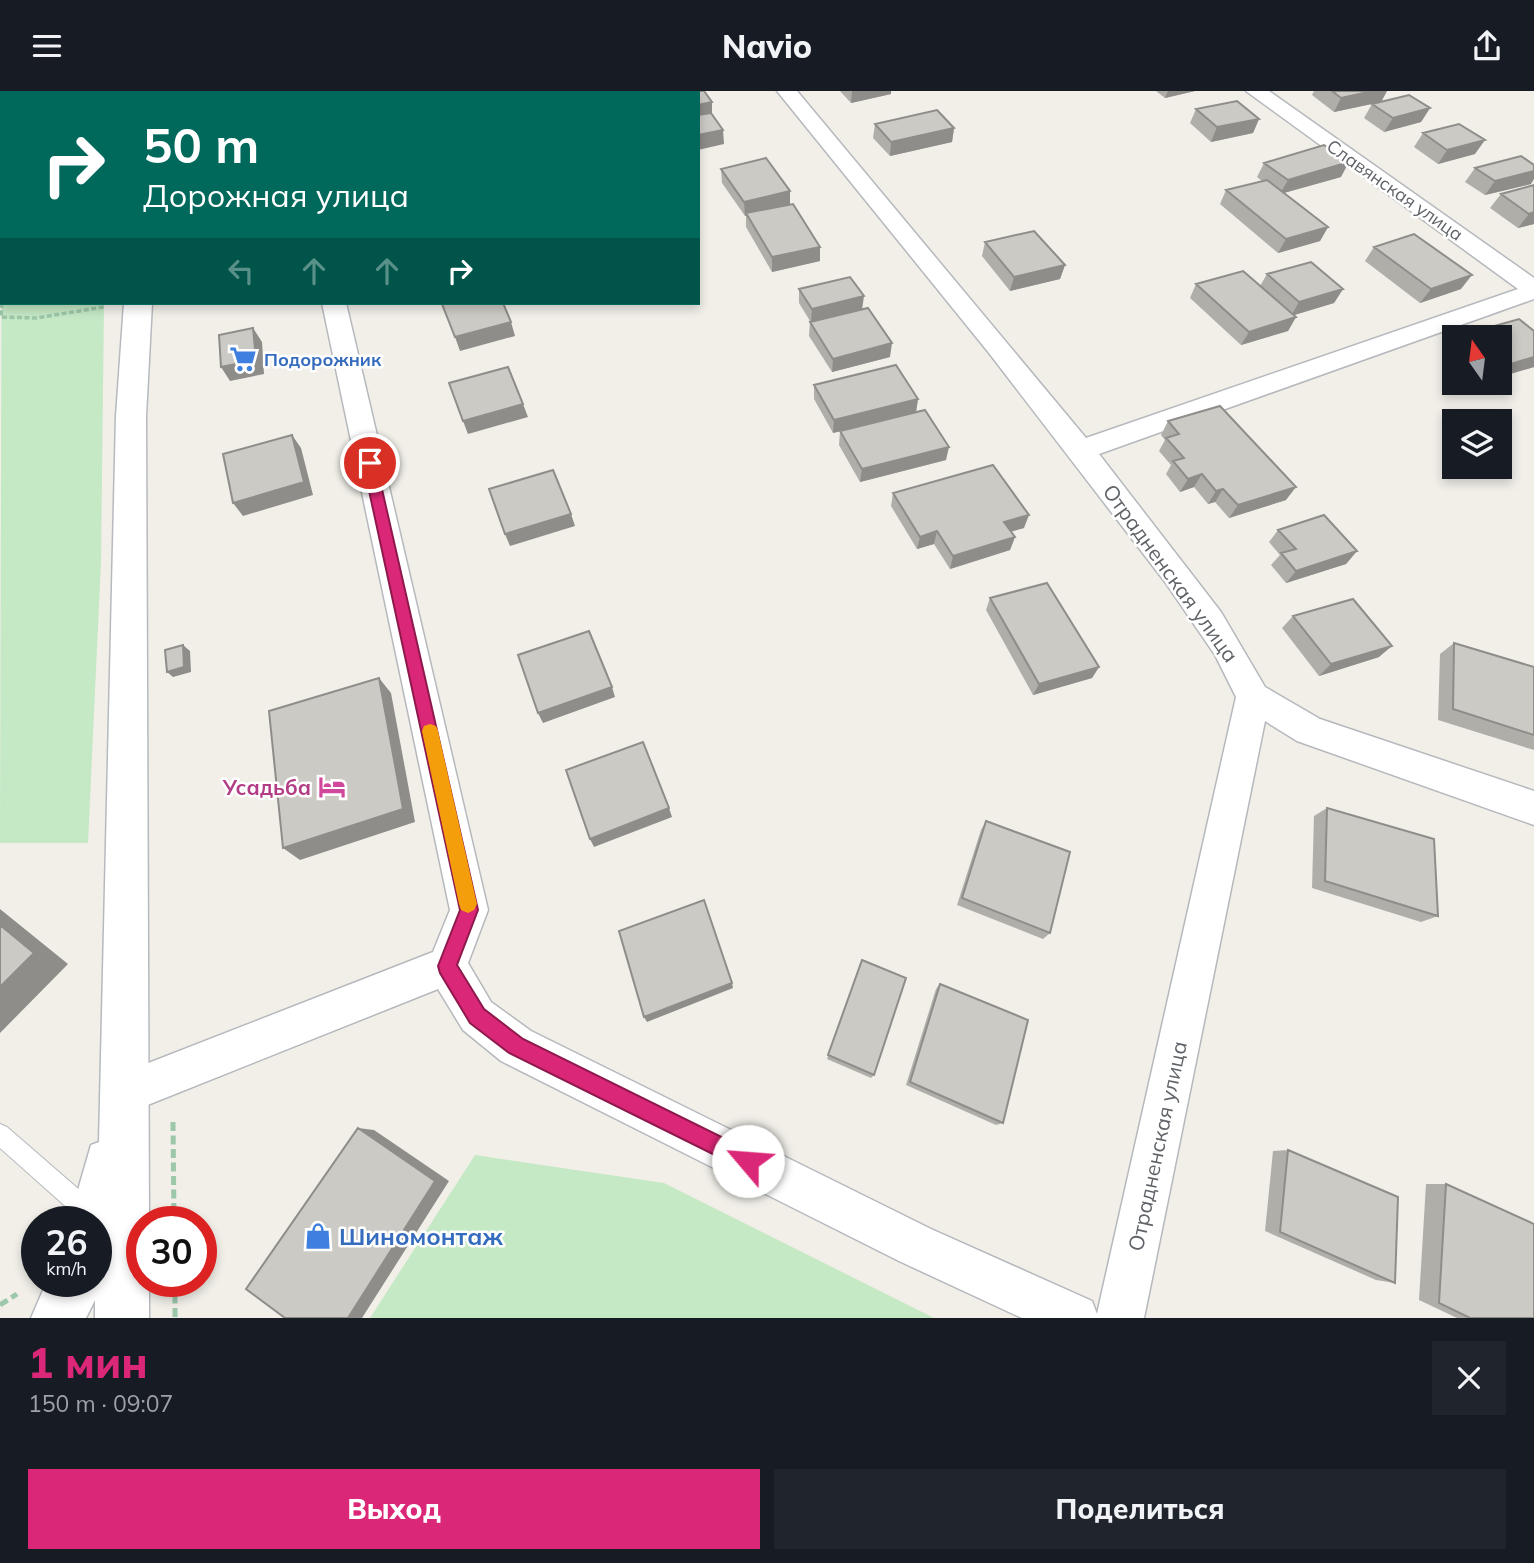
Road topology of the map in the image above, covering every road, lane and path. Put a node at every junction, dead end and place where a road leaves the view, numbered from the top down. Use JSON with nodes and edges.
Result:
{"nodes":[{"id":1,"x":787,"y":91,"type":"edge"},
{"id":2,"x":1256,"y":91,"type":"edge"},
{"id":3,"x":1534,"y":290,"type":"edge"},
{"id":4,"x":122,"y":305,"type":"edge"},
{"id":5,"x":334,"y":305,"type":"edge"},
{"id":6,"x":1,"y":317,"type":"edge"},
{"id":7,"x":1081,"y":450,"type":"junction"},
{"id":8,"x":1253,"y":697,"type":"junction"},
{"id":9,"x":1534,"y":808,"type":"edge"},
{"id":10,"x":447,"y":966,"type":"junction"},
{"id":11,"x":125,"y":1093,"type":"junction"},
{"id":12,"x":0,"y":1134,"type":"edge"},
{"id":13,"x":80,"y":1206,"type":"edge"},
{"id":14,"x":98,"y":1206,"type":"edge"},
{"id":15,"x":68,"y":1297,"type":"edge"},
{"id":16,"x":175,"y":1297,"type":"edge"},
{"id":17,"x":58,"y":1318,"type":"edge"},
{"id":18,"x":122,"y":1318,"type":"edge"},
{"id":19,"x":175,"y":1318,"type":"edge"},
{"id":20,"x":1075,"y":1318,"type":"edge"},
{"id":21,"x":1120,"y":1318,"type":"edge"}],
"edges":[{"from":1,"to":7,"type":"street","name":"Отрадненская улица"},
{"from":2,"to":3,"type":"street","name":"Славянская улица"},
{"from":3,"to":7,"type":"street"},
{"from":4,"to":6,"type":"path"},
{"from":4,"to":11,"type":"street"},
{"from":5,"to":10,"type":"street"},
{"from":7,"to":8,"type":"street","name":"Отрадненская улица"},
{"from":8,"to":9,"type":"street"},
{"from":8,"to":21,"type":"street","name":"Отрадненская улица"},
{"from":10,"to":11,"type":"street"},
{"from":10,"to":20,"type":"street"},
{"from":11,"to":14,"type":"street"},
{"from":11,"to":18,"type":"street"},
{"from":12,"to":13,"type":"lane"},
{"from":15,"to":17,"type":"street"},
{"from":16,"to":19,"type":"path"}]}
